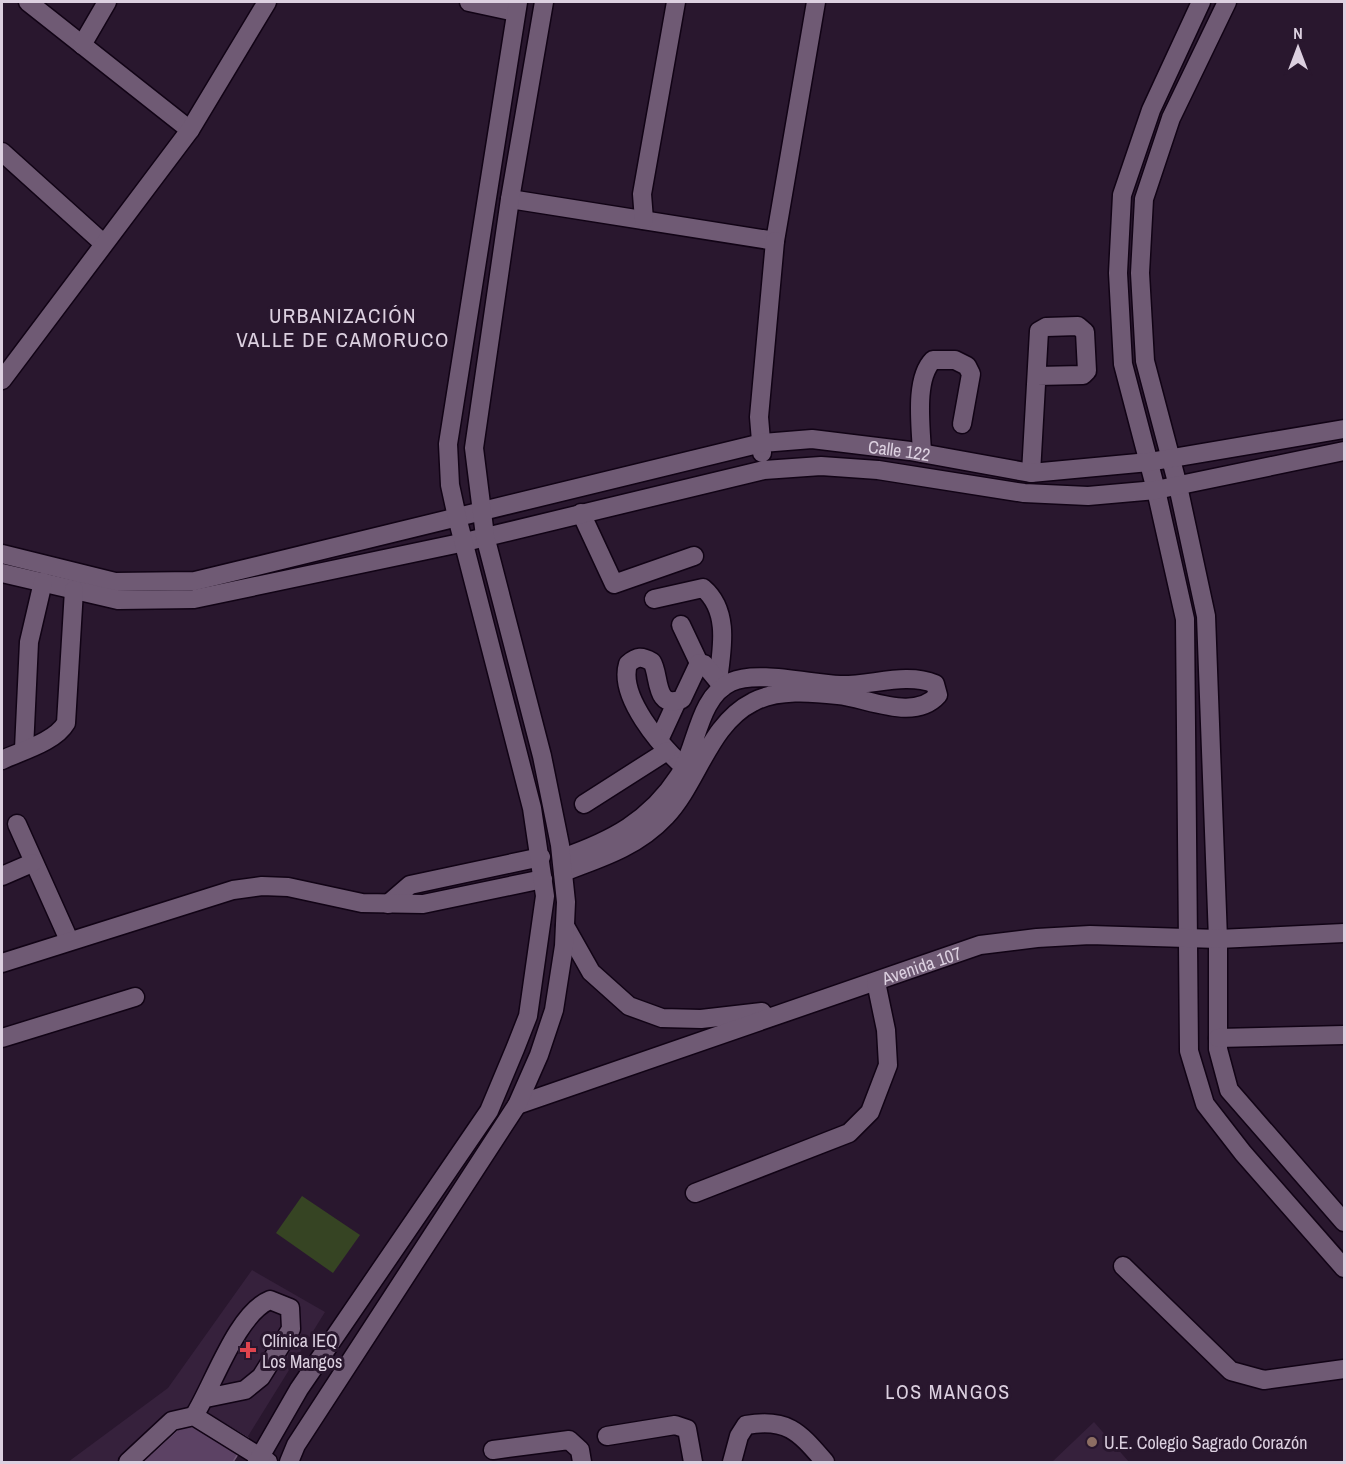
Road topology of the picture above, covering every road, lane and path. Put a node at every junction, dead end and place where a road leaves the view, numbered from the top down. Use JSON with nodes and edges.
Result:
{"nodes":[{"id":1,"x":28,"y":2,"type":"edge"},
{"id":2,"x":108,"y":2,"type":"edge"},
{"id":3,"x":267,"y":2,"type":"edge"},
{"id":4,"x":469,"y":2,"type":"edge"},
{"id":5,"x":544,"y":2,"type":"edge"},
{"id":6,"x":676,"y":2,"type":"edge"},
{"id":7,"x":816,"y":2,"type":"edge"},
{"id":8,"x":1201,"y":2,"type":"edge"},
{"id":9,"x":1227,"y":2,"type":"edge"},
{"id":10,"x":517,"y":7,"type":"edge"},
{"id":11,"x":82,"y":45,"type":"junction"},
{"id":12,"x":190,"y":130,"type":"junction"},
{"id":13,"x":3,"y":157,"type":"edge"},
{"id":14,"x":510,"y":199,"type":"junction"},
{"id":15,"x":644,"y":220,"type":"junction"},
{"id":16,"x":480,"y":238,"type":"junction"},
{"id":17,"x":775,"y":241,"type":"junction"},
{"id":18,"x":504,"y":242,"type":"junction"},
{"id":19,"x":104,"y":243,"type":"junction"},
{"id":20,"x":1037,"y":376,"type":"dead end"},
{"id":21,"x":2,"y":381,"type":"edge"},
{"id":22,"x":962,"y":424,"type":"dead end"},
{"id":23,"x":1344,"y":429,"type":"edge"},
{"id":24,"x":762,"y":443,"type":"junction"},
{"id":25,"x":1344,"y":451,"type":"edge"},
{"id":26,"x":922,"y":453,"type":"junction"},
{"id":27,"x":1171,"y":459,"type":"junction"},
{"id":28,"x":1149,"y":462,"type":"junction"},
{"id":29,"x":764,"y":470,"type":"junction"},
{"id":30,"x":1031,"y":473,"type":"junction"},
{"id":31,"x":1178,"y":486,"type":"junction"},
{"id":32,"x":1156,"y":490,"type":"junction"},
{"id":33,"x":483,"y":510,"type":"junction"},
{"id":34,"x":581,"y":513,"type":"junction"},
{"id":35,"x":458,"y":517,"type":"junction"},
{"id":36,"x":485,"y":536,"type":"junction"},
{"id":37,"x":465,"y":542,"type":"junction"},
{"id":38,"x":2,"y":554,"type":"edge"},
{"id":39,"x":694,"y":556,"type":"dead end"},
{"id":40,"x":2,"y":573,"type":"edge"},
{"id":41,"x":43,"y":582,"type":"junction"},
{"id":42,"x":75,"y":590,"type":"junction"},
{"id":43,"x":654,"y":599,"type":"dead end"},
{"id":44,"x":681,"y":625,"type":"dead end"},
{"id":45,"x":699,"y":663,"type":"junction"},
{"id":46,"x":880,"y":683,"type":"junction"},
{"id":47,"x":721,"y":684,"type":"junction"},
{"id":48,"x":676,"y":701,"type":"junction"},
{"id":49,"x":878,"y":703,"type":"junction"},
{"id":50,"x":663,"y":746,"type":"junction"},
{"id":51,"x":24,"y":750,"type":"junction"},
{"id":52,"x":2,"y":760,"type":"edge"},
{"id":53,"x":683,"y":766,"type":"junction"},
{"id":54,"x":584,"y":804,"type":"dead end"},
{"id":55,"x":17,"y":824,"type":"dead end"},
{"id":56,"x":541,"y":857,"type":"junction"},
{"id":57,"x":32,"y":862,"type":"junction"},
{"id":58,"x":562,"y":865,"type":"junction"},
{"id":59,"x":2,"y":876,"type":"edge"},
{"id":60,"x":543,"y":879,"type":"junction"},
{"id":61,"x":388,"y":904,"type":"junction"},
{"id":62,"x":565,"y":926,"type":"junction"},
{"id":63,"x":1344,"y":933,"type":"edge"},
{"id":64,"x":1189,"y":937,"type":"junction"},
{"id":65,"x":1218,"y":939,"type":"junction"},
{"id":66,"x":69,"y":940,"type":"junction"},
{"id":67,"x":2,"y":963,"type":"edge"},
{"id":68,"x":876,"y":982,"type":"junction"},
{"id":69,"x":135,"y":997,"type":"dead end"},
{"id":70,"x":797,"y":1008,"type":"junction"},
{"id":71,"x":1344,"y":1035,"type":"edge"},
{"id":72,"x":2,"y":1038,"type":"edge"},
{"id":73,"x":1218,"y":1038,"type":"junction"},
{"id":74,"x":517,"y":1105,"type":"junction"},
{"id":75,"x":695,"y":1193,"type":"dead end"},
{"id":76,"x":1344,"y":1222,"type":"edge"},
{"id":77,"x":1123,"y":1266,"type":"dead end"},
{"id":78,"x":1344,"y":1268,"type":"edge"},
{"id":79,"x":1344,"y":1369,"type":"edge"},
{"id":80,"x":206,"y":1398,"type":"junction"},
{"id":81,"x":194,"y":1416,"type":"junction"},
{"id":82,"x":607,"y":1436,"type":"dead end"},
{"id":83,"x":493,"y":1450,"type":"dead end"},
{"id":84,"x":262,"y":1460,"type":"edge"},
{"id":85,"x":128,"y":1462,"type":"edge"},
{"id":86,"x":289,"y":1462,"type":"edge"},
{"id":87,"x":582,"y":1462,"type":"edge"},
{"id":88,"x":693,"y":1462,"type":"edge"},
{"id":89,"x":732,"y":1462,"type":"edge"},
{"id":90,"x":825,"y":1462,"type":"edge"}],
"edges":[{"from":1,"to":11,"type":"street"},
{"from":2,"to":11,"type":"street"},
{"from":3,"to":12,"type":"street"},
{"from":4,"to":10,"type":"street"},
{"from":5,"to":14,"type":"street"},
{"from":6,"to":15,"type":"street"},
{"from":7,"to":17,"type":"street"},
{"from":8,"to":28,"type":"street"},
{"from":9,"to":27,"type":"street"},
{"from":10,"to":16,"type":"street"},
{"from":11,"to":12,"type":"street"},
{"from":12,"to":19,"type":"street"},
{"from":13,"to":19,"type":"street"},
{"from":14,"to":15,"type":"street"},
{"from":14,"to":18,"type":"street"},
{"from":15,"to":17,"type":"street"},
{"from":16,"to":18,"type":"street"},
{"from":16,"to":35,"type":"street"},
{"from":17,"to":24,"type":"street"},
{"from":18,"to":33,"type":"street"},
{"from":19,"to":21,"type":"street"},
{"from":20,"to":30,"type":"street"},
{"from":22,"to":26,"type":"street"},
{"from":23,"to":27,"type":"street","name":"Calle 122"},
{"from":24,"to":26,"type":"street","name":"Calle 122"},
{"from":24,"to":29,"type":"street"},
{"from":24,"to":33,"type":"street","name":"Calle 122"},
{"from":25,"to":31,"type":"street","name":"Calle 122"},
{"from":26,"to":30,"type":"street","name":"Calle 122"},
{"from":27,"to":28,"type":"street","name":"Calle 122"},
{"from":27,"to":31,"type":"street"},
{"from":28,"to":30,"type":"street","name":"Calle 122"},
{"from":28,"to":32,"type":"street"},
{"from":29,"to":32,"type":"street","name":"Calle 122"},
{"from":29,"to":34,"type":"street","name":"Calle 122"},
{"from":31,"to":32,"type":"street","name":"Calle 122"},
{"from":31,"to":65,"type":"street"},
{"from":32,"to":64,"type":"street"},
{"from":33,"to":35,"type":"street","name":"Calle 122"},
{"from":33,"to":36,"type":"street"},
{"from":34,"to":36,"type":"street","name":"Calle 122"},
{"from":34,"to":39,"type":"street"},
{"from":35,"to":37,"type":"street"},
{"from":35,"to":38,"type":"street","name":"Calle 122"},
{"from":36,"to":37,"type":"street","name":"Calle 122"},
{"from":36,"to":58,"type":"street"},
{"from":37,"to":42,"type":"street","name":"Calle 122"},
{"from":37,"to":56,"type":"street"},
{"from":40,"to":41,"type":"street","name":"Calle 122"},
{"from":41,"to":42,"type":"street","name":"Calle 122"},
{"from":41,"to":51,"type":"street"},
{"from":42,"to":51,"type":"street"},
{"from":43,"to":47,"type":"street"},
{"from":44,"to":45,"type":"street"},
{"from":45,"to":47,"type":"street"},
{"from":45,"to":48,"type":"street"},
{"from":46,"to":47,"type":"street"},
{"from":46,"to":49,"type":"street"},
{"from":46,"to":49,"type":"street"},
{"from":47,"to":53,"type":"street"},
{"from":48,"to":50,"type":"street"},
{"from":48,"to":50,"type":"street"},
{"from":49,"to":58,"type":"street"},
{"from":50,"to":53,"type":"street"},
{"from":50,"to":54,"type":"street"},
{"from":51,"to":52,"type":"street"},
{"from":53,"to":58,"type":"street"},
{"from":55,"to":57,"type":"street"},
{"from":56,"to":60,"type":"street"},
{"from":56,"to":61,"type":"street"},
{"from":57,"to":59,"type":"street"},
{"from":57,"to":66,"type":"street"},
{"from":58,"to":62,"type":"street"},
{"from":60,"to":61,"type":"street"},
{"from":60,"to":84,"type":"street"},
{"from":61,"to":66,"type":"street"},
{"from":62,"to":70,"type":"street"},
{"from":62,"to":74,"type":"street"},
{"from":63,"to":65,"type":"street","name":"Avenida 107"},
{"from":64,"to":65,"type":"street","name":"Avenida 107"},
{"from":64,"to":68,"type":"street","name":"Avenida 107"},
{"from":64,"to":78,"type":"street"},
{"from":65,"to":73,"type":"street"},
{"from":66,"to":67,"type":"street"},
{"from":68,"to":70,"type":"street","name":"Avenida 107"},
{"from":68,"to":75,"type":"street"},
{"from":69,"to":72,"type":"street"},
{"from":70,"to":74,"type":"street","name":"Avenida 107"},
{"from":71,"to":73,"type":"street"},
{"from":73,"to":76,"type":"street"},
{"from":74,"to":86,"type":"street"},
{"from":77,"to":79,"type":"street"},
{"from":80,"to":80,"type":"street"},
{"from":80,"to":81,"type":"street"},
{"from":81,"to":84,"type":"street"},
{"from":81,"to":85,"type":"street"},
{"from":82,"to":88,"type":"street"},
{"from":83,"to":87,"type":"street"},
{"from":89,"to":90,"type":"street"}]}
